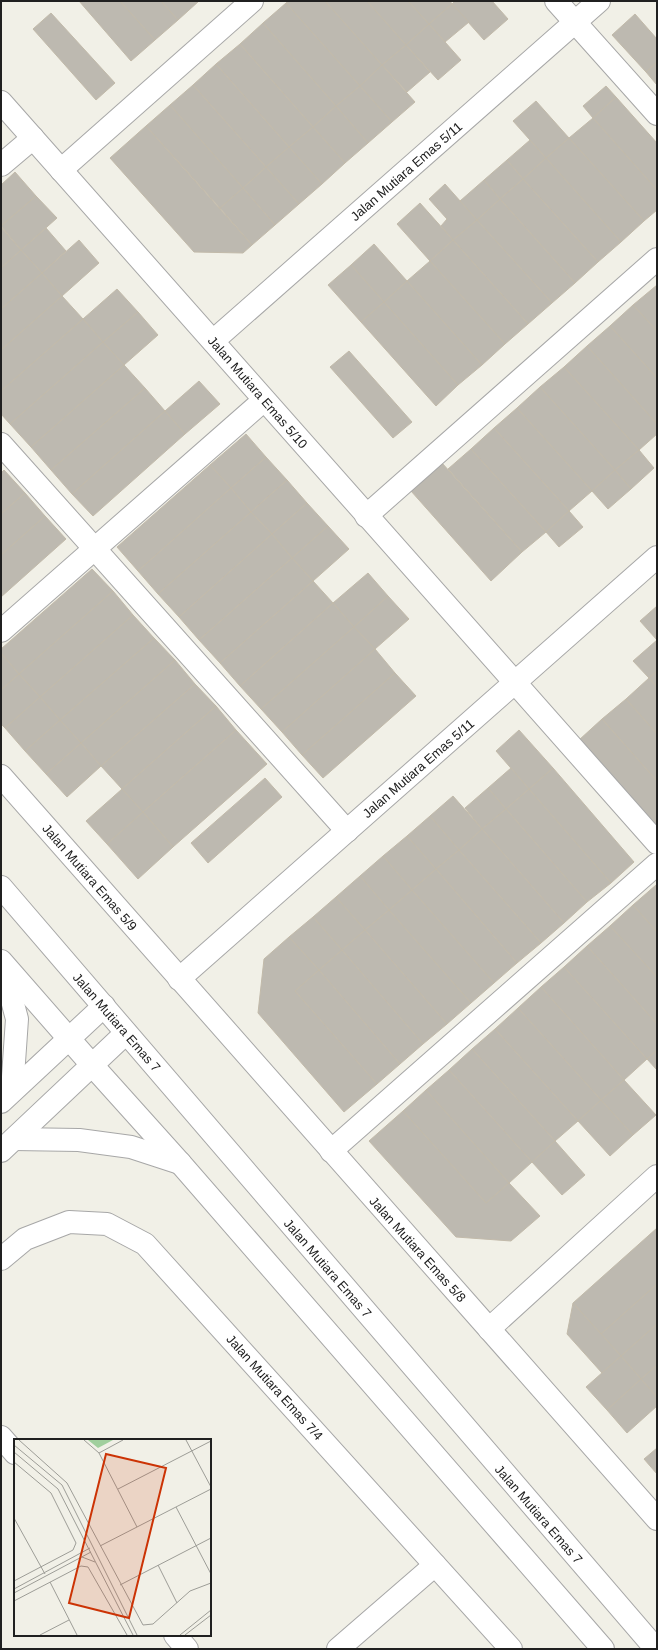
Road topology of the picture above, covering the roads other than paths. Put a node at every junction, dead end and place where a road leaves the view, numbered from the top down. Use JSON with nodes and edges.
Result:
{"nodes":[{"id":1,"x":252,"y":1,"type":"edge"},
{"id":2,"x":556,"y":1,"type":"edge"},
{"id":3,"x":599,"y":1,"type":"edge"},
{"id":4,"x":575,"y":22,"type":"junction"},
{"id":5,"x":1,"y":102,"type":"edge"},
{"id":6,"x":657,"y":114,"type":"edge"},
{"id":7,"x":33,"y":138,"type":"junction"},
{"id":8,"x":1,"y":165,"type":"edge"},
{"id":9,"x":61,"y":170,"type":"junction"},
{"id":10,"x":657,"y":259,"type":"edge"},
{"id":11,"x":213,"y":341,"type":"junction"},
{"id":12,"x":264,"y":400,"type":"junction"},
{"id":13,"x":1,"y":444,"type":"edge"},
{"id":14,"x":366,"y":516,"type":"junction"},
{"id":15,"x":95,"y":549,"type":"junction"},
{"id":16,"x":657,"y":557,"type":"edge"},
{"id":17,"x":1,"y":632,"type":"edge"},
{"id":18,"x":514,"y":683,"type":"junction"},
{"id":19,"x":1,"y":776,"type":"edge"},
{"id":20,"x":346,"y":831,"type":"junction"},
{"id":21,"x":657,"y":843,"type":"edge"},
{"id":22,"x":657,"y":864,"type":"edge"},
{"id":23,"x":1,"y":887,"type":"edge"},
{"id":24,"x":1,"y":962,"type":"edge"},
{"id":25,"x":179,"y":979,"type":"junction"},
{"id":26,"x":104,"y":1006,"type":"junction"},
{"id":27,"x":126,"y":1033,"type":"junction"},
{"id":28,"x":69,"y":1038,"type":"junction"},
{"id":29,"x":92,"y":1065,"type":"junction"},
{"id":30,"x":7,"y":1096,"type":"edge"},
{"id":31,"x":8,"y":1145,"type":"edge"},
{"id":32,"x":331,"y":1151,"type":"junction"},
{"id":33,"x":181,"y":1164,"type":"junction"},
{"id":34,"x":655,"y":1182,"type":"edge"},
{"id":35,"x":1,"y":1259,"type":"edge"},
{"id":36,"x":489,"y":1329,"type":"junction"},
{"id":37,"x":1,"y":1437,"type":"edge"},
{"id":38,"x":14,"y":1452,"type":"edge"},
{"id":39,"x":657,"y":1519,"type":"edge"},
{"id":40,"x":435,"y":1565,"type":"junction"},
{"id":41,"x":176,"y":1636,"type":"edge"},
{"id":42,"x":187,"y":1649,"type":"edge"},
{"id":43,"x":338,"y":1649,"type":"edge"},
{"id":44,"x":511,"y":1649,"type":"edge"},
{"id":45,"x":603,"y":1649,"type":"edge"},
{"id":46,"x":656,"y":1649,"type":"edge"}],
"edges":[{"from":1,"to":9,"type":"street"},
{"from":2,"to":4,"type":"street"},
{"from":3,"to":4,"type":"street","name":"Jalan Mutiara Emas 5/11"},
{"from":4,"to":6,"type":"street"},
{"from":4,"to":11,"type":"street","name":"Jalan Mutiara Emas 5/11"},
{"from":5,"to":7,"type":"street","name":"Jalan Mutiara Emas 5/10"},
{"from":7,"to":8,"type":"street"},
{"from":7,"to":9,"type":"street","name":"Jalan Mutiara Emas 5/10"},
{"from":9,"to":11,"type":"street","name":"Jalan Mutiara Emas 5/10"},
{"from":10,"to":14,"type":"street"},
{"from":11,"to":12,"type":"street","name":"Jalan Mutiara Emas 5/10"},
{"from":12,"to":14,"type":"street","name":"Jalan Mutiara Emas 5/10"},
{"from":12,"to":15,"type":"street"},
{"from":13,"to":15,"type":"street"},
{"from":14,"to":18,"type":"street","name":"Jalan Mutiara Emas 5/10"},
{"from":15,"to":17,"type":"street"},
{"from":15,"to":20,"type":"street"},
{"from":16,"to":18,"type":"street","name":"Jalan Mutiara Emas 5/11"},
{"from":18,"to":20,"type":"street","name":"Jalan Mutiara Emas 5/11"},
{"from":18,"to":21,"type":"street","name":"Jalan Mutiara Emas 5/10"},
{"from":19,"to":25,"type":"street","name":"Jalan Mutiara Emas 5/9"},
{"from":20,"to":25,"type":"street","name":"Jalan Mutiara Emas 5/11"},
{"from":22,"to":32,"type":"street"},
{"from":23,"to":26,"type":"street","name":"Jalan Mutiara Emas 7"},
{"from":24,"to":28,"type":"street"},
{"from":24,"to":30,"type":"street"},
{"from":25,"to":32,"type":"street","name":"Jalan Mutiara Emas 5/8"},
{"from":26,"to":27,"type":"street","name":"Jalan Mutiara Emas 7"},
{"from":26,"to":28,"type":"street"},
{"from":27,"to":29,"type":"street"},
{"from":27,"to":46,"type":"street","name":"Jalan Mutiara Emas 7"},
{"from":28,"to":29,"type":"street"},
{"from":28,"to":30,"type":"street"},
{"from":29,"to":31,"type":"street"},
{"from":29,"to":33,"type":"street"},
{"from":31,"to":33,"type":"street"},
{"from":32,"to":36,"type":"street","name":"Jalan Mutiara Emas 5/8"},
{"from":33,"to":45,"type":"street"},
{"from":34,"to":36,"type":"street"},
{"from":35,"to":40,"type":"street","name":"Jalan Mutiara Emas 7/4"},
{"from":36,"to":39,"type":"street","name":"Jalan Mutiara Emas 5/8"},
{"from":37,"to":38,"type":"street"},
{"from":40,"to":43,"type":"street"},
{"from":40,"to":44,"type":"street","name":"Jalan Mutiara Emas 7/4"},
{"from":41,"to":42,"type":"street"}]}
